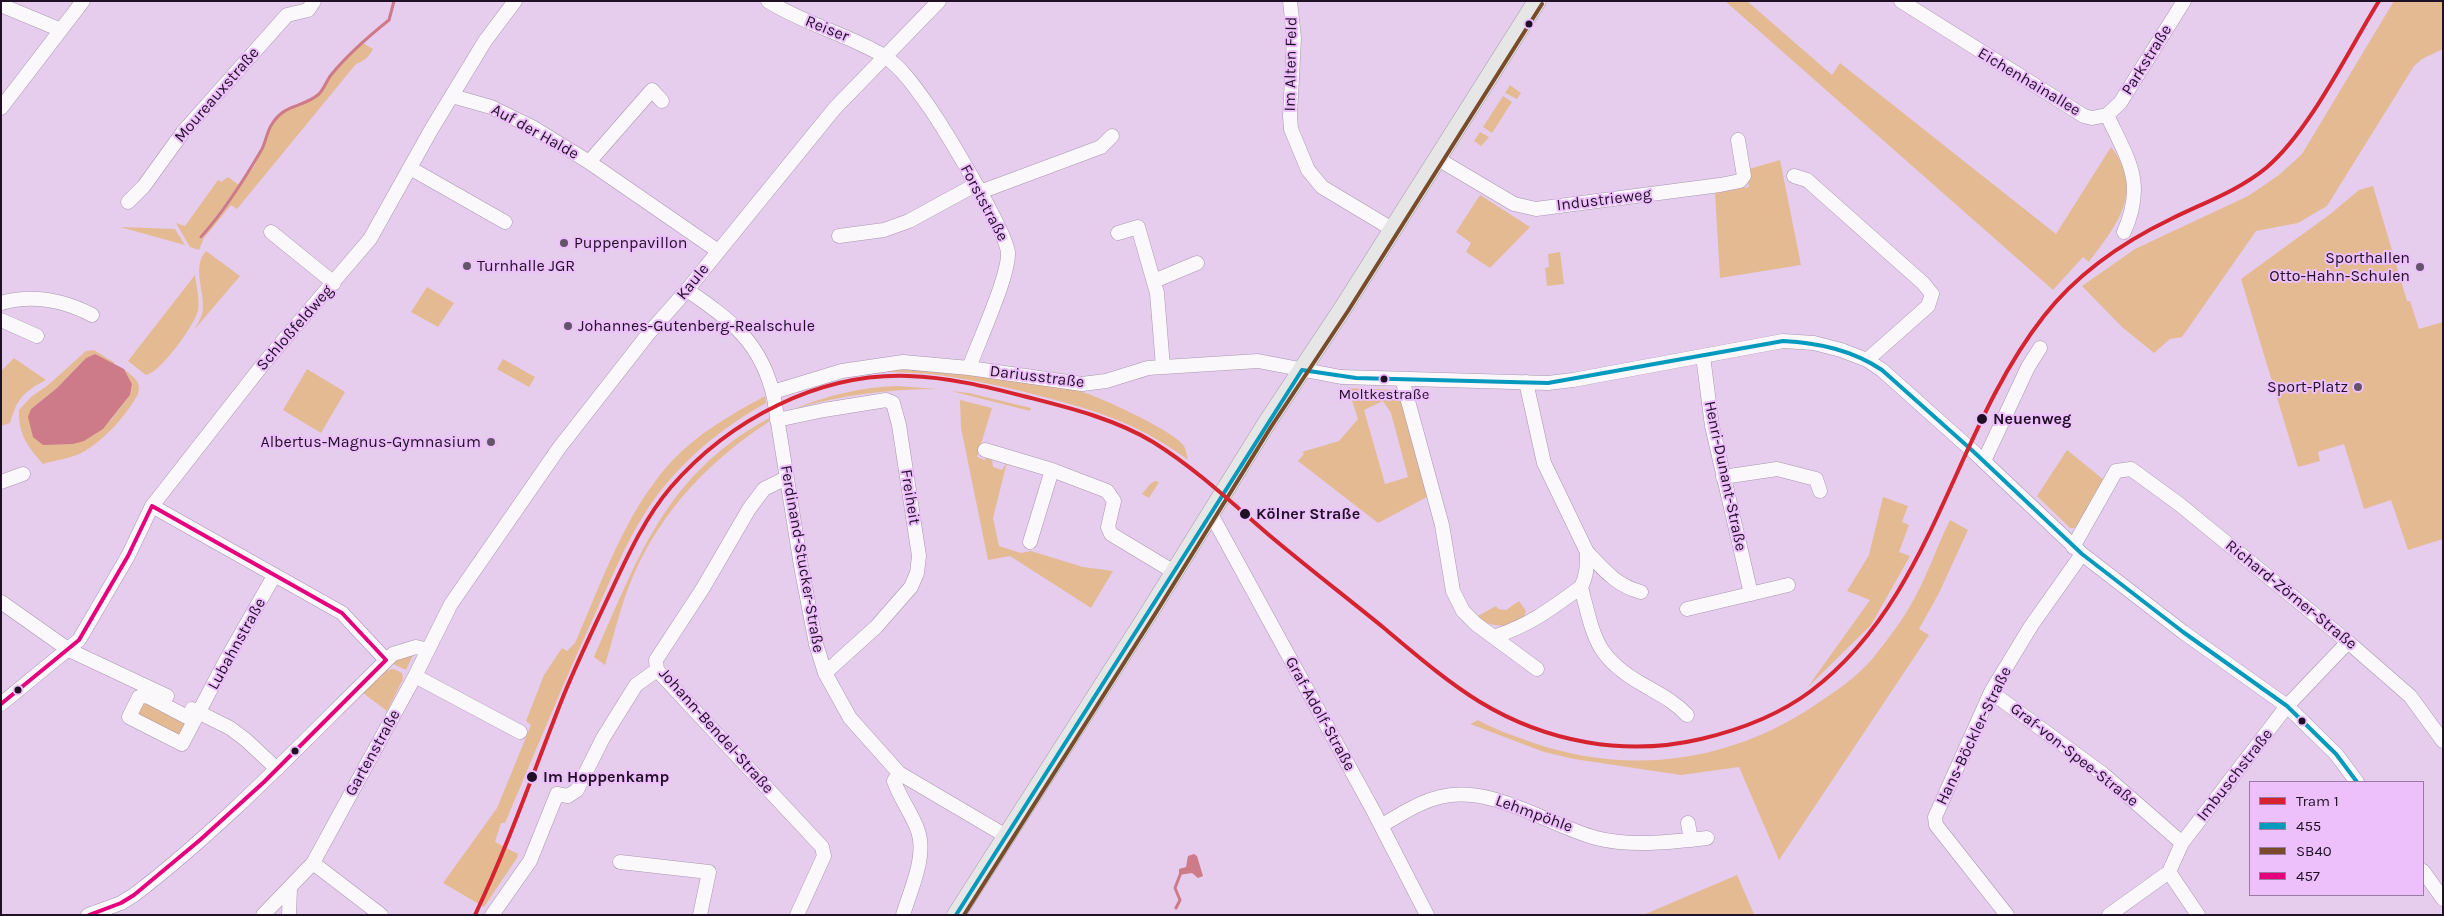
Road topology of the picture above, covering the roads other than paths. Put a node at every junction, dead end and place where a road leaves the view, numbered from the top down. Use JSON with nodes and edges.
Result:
{"nodes":[{"id":1,"x":83,"y":1,"type":"edge"},
{"id":2,"x":314,"y":1,"type":"edge"},
{"id":3,"x":515,"y":1,"type":"edge"},
{"id":4,"x":768,"y":1,"type":"edge"},
{"id":5,"x":938,"y":1,"type":"edge"},
{"id":6,"x":1290,"y":1,"type":"edge"},
{"id":7,"x":1537,"y":1,"type":"edge"},
{"id":8,"x":1901,"y":1,"type":"edge"},
{"id":9,"x":2184,"y":1,"type":"edge"},
{"id":10,"x":1,"y":5,"type":"edge"},
{"id":11,"x":61,"y":30,"type":"junction"},
{"id":12,"x":886,"y":57,"type":"junction"},
{"id":13,"x":452,"y":96,"type":"junction"},
{"id":14,"x":662,"y":101,"type":"dead end"},
{"id":15,"x":1,"y":108,"type":"edge"},
{"id":16,"x":2107,"y":115,"type":"junction"},
{"id":17,"x":1112,"y":136,"type":"dead end"},
{"id":18,"x":1738,"y":140,"type":"dead end"},
{"id":19,"x":1438,"y":159,"type":"junction"},
{"id":20,"x":589,"y":162,"type":"junction"},
{"id":21,"x":410,"y":168,"type":"junction"},
{"id":22,"x":1794,"y":176,"type":"dead end"},
{"id":23,"x":977,"y":189,"type":"junction"},
{"id":24,"x":128,"y":202,"type":"dead end"},
{"id":25,"x":505,"y":222,"type":"dead end"},
{"id":26,"x":1392,"y":229,"type":"junction"},
{"id":27,"x":271,"y":232,"type":"dead end"},
{"id":28,"x":2124,"y":232,"type":"dead end"},
{"id":29,"x":1118,"y":233,"type":"dead end"},
{"id":30,"x":838,"y":236,"type":"dead end"},
{"id":31,"x":718,"y":251,"type":"junction"},
{"id":32,"x":1197,"y":263,"type":"dead end"},
{"id":33,"x":1154,"y":281,"type":"junction"},
{"id":34,"x":334,"y":283,"type":"junction"},
{"id":35,"x":687,"y":290,"type":"junction"},
{"id":36,"x":1,"y":303,"type":"edge"},
{"id":37,"x":92,"y":315,"type":"dead end"},
{"id":38,"x":1,"y":320,"type":"edge"},
{"id":39,"x":37,"y":336,"type":"dead end"},
{"id":40,"x":2040,"y":348,"type":"dead end"},
{"id":41,"x":1703,"y":356,"type":"junction"},
{"id":42,"x":1866,"y":360,"type":"junction"},
{"id":43,"x":1163,"y":367,"type":"junction"},
{"id":44,"x":969,"y":368,"type":"junction"},
{"id":45,"x":1302,"y":370,"type":"junction"},
{"id":46,"x":1402,"y":380,"type":"junction"},
{"id":47,"x":1526,"y":382,"type":"junction"},
{"id":48,"x":773,"y":392,"type":"junction"},
{"id":49,"x":777,"y":420,"type":"junction"},
{"id":50,"x":985,"y":450,"type":"dead end"},
{"id":51,"x":1984,"y":461,"type":"junction"},
{"id":52,"x":2122,"y":469,"type":"joint"},
{"id":53,"x":1052,"y":470,"type":"junction"},
{"id":54,"x":23,"y":474,"type":"dead end"},
{"id":55,"x":1723,"y":477,"type":"junction"},
{"id":56,"x":786,"y":478,"type":"junction"},
{"id":57,"x":1,"y":482,"type":"edge"},
{"id":58,"x":1820,"y":491,"type":"dead end"},
{"id":59,"x":152,"y":506,"type":"junction"},
{"id":60,"x":1211,"y":514,"type":"junction"},
{"id":61,"x":1030,"y":542,"type":"dead end"},
{"id":62,"x":2077,"y":550,"type":"junction"},
{"id":63,"x":1587,"y":552,"type":"junction"},
{"id":64,"x":1174,"y":572,"type":"junction"},
{"id":65,"x":274,"y":576,"type":"junction"},
{"id":66,"x":467,"y":580,"type":"joint"},
{"id":67,"x":1788,"y":585,"type":"dead end"},
{"id":68,"x":1581,"y":588,"type":"junction"},
{"id":69,"x":1641,"y":592,"type":"dead end"},
{"id":70,"x":1751,"y":594,"type":"junction"},
{"id":71,"x":1,"y":602,"type":"edge"},
{"id":72,"x":1687,"y":609,"type":"dead end"},
{"id":73,"x":1496,"y":636,"type":"junction"},
{"id":74,"x":2348,"y":642,"type":"junction"},
{"id":75,"x":69,"y":650,"type":"junction"},
{"id":76,"x":428,"y":650,"type":"junction"},
{"id":77,"x":386,"y":660,"type":"junction"},
{"id":78,"x":1537,"y":669,"type":"dead end"},
{"id":79,"x":657,"y":670,"type":"junction"},
{"id":80,"x":825,"y":673,"type":"junction"},
{"id":81,"x":415,"y":676,"type":"junction"},
{"id":82,"x":1991,"y":692,"type":"junction"},
{"id":83,"x":1,"y":704,"type":"edge"},
{"id":84,"x":2287,"y":706,"type":"junction"},
{"id":85,"x":1687,"y":715,"type":"dead end"},
{"id":86,"x":196,"y":718,"type":"junction"},
{"id":87,"x":520,"y":732,"type":"dead end"},
{"id":88,"x":2443,"y":741,"type":"edge"},
{"id":89,"x":277,"y":768,"type":"junction"},
{"id":90,"x":899,"y":773,"type":"junction"},
{"id":91,"x":2356,"y":781,"type":"edge"},
{"id":92,"x":1688,"y":823,"type":"dead end"},
{"id":93,"x":1382,"y":825,"type":"junction"},
{"id":94,"x":1006,"y":836,"type":"junction"},
{"id":95,"x":1707,"y":838,"type":"dead end"},
{"id":96,"x":1692,"y":840,"type":"junction"},
{"id":97,"x":2182,"y":843,"type":"junction"},
{"id":98,"x":620,"y":862,"type":"dead end"},
{"id":99,"x":313,"y":863,"type":"junction"},
{"id":100,"x":2424,"y":871,"type":"edge"},
{"id":101,"x":2169,"y":872,"type":"junction"},
{"id":102,"x":290,"y":888,"type":"junction"},
{"id":103,"x":2443,"y":899,"type":"edge"},
{"id":104,"x":88,"y":915,"type":"edge"},
{"id":105,"x":263,"y":915,"type":"edge"},
{"id":106,"x":289,"y":915,"type":"edge"},
{"id":107,"x":381,"y":915,"type":"edge"},
{"id":108,"x":492,"y":915,"type":"edge"},
{"id":109,"x":700,"y":915,"type":"edge"},
{"id":110,"x":797,"y":915,"type":"edge"},
{"id":111,"x":903,"y":915,"type":"edge"},
{"id":112,"x":956,"y":915,"type":"edge"},
{"id":113,"x":1427,"y":915,"type":"edge"},
{"id":114,"x":2007,"y":915,"type":"edge"},
{"id":115,"x":2109,"y":915,"type":"edge"},
{"id":116,"x":2198,"y":915,"type":"edge"}],
"edges":[{"from":1,"to":11,"type":"street"},
{"from":2,"to":24,"type":"street","name":"Moureauxstraße"},
{"from":3,"to":13,"type":"street","name":"Schloßfeldweg"},
{"from":4,"to":12,"type":"street","name":"Reiser"},
{"from":5,"to":12,"type":"street","name":"Kaule"},
{"from":6,"to":26,"type":"street","name":"Im Alten Feld"},
{"from":7,"to":19,"type":"main road"},
{"from":8,"to":16,"type":"street","name":"Eichenhainallee"},
{"from":9,"to":16,"type":"street","name":"Parkstraße"},
{"from":10,"to":11,"type":"street"},
{"from":11,"to":15,"type":"street"},
{"from":12,"to":23,"type":"street","name":"Forststraße"},
{"from":12,"to":31,"type":"street","name":"Kaule"},
{"from":13,"to":20,"type":"street","name":"Auf der Halde"},
{"from":13,"to":21,"type":"street","name":"Schloßfeldweg"},
{"from":14,"to":20,"type":"street","name":"Auf der Halde"},
{"from":16,"to":28,"type":"street"},
{"from":17,"to":23,"type":"street"},
{"from":18,"to":19,"type":"street","name":"Industrieweg"},
{"from":19,"to":26,"type":"main road"},
{"from":20,"to":31,"type":"street","name":"Auf der Halde"},
{"from":21,"to":25,"type":"street"},
{"from":21,"to":34,"type":"street","name":"Schloßfeldweg"},
{"from":22,"to":42,"type":"street"},
{"from":23,"to":30,"type":"street"},
{"from":23,"to":44,"type":"street","name":"Forststraße"},
{"from":26,"to":45,"type":"main road"},
{"from":27,"to":34,"type":"street"},
{"from":29,"to":33,"type":"street"},
{"from":31,"to":35,"type":"street","name":"Kaule"},
{"from":32,"to":33,"type":"street"},
{"from":33,"to":43,"type":"street"},
{"from":34,"to":59,"type":"street","name":"Schloßfeldweg"},
{"from":35,"to":48,"type":"street","name":"Ferdinand-Stucker-Straße"},
{"from":35,"to":66,"type":"street","name":"Kaule"},
{"from":36,"to":37,"type":"street"},
{"from":38,"to":39,"type":"street"},
{"from":40,"to":51,"type":"street"},
{"from":41,"to":42,"type":"street"},
{"from":41,"to":47,"type":"street"},
{"from":41,"to":55,"type":"street","name":"Henri-Dunant-Straße"},
{"from":42,"to":51,"type":"street"},
{"from":43,"to":44,"type":"street","name":"Dariusstraße"},
{"from":43,"to":45,"type":"street","name":"Dariusstraße"},
{"from":44,"to":48,"type":"street","name":"Dariusstraße"},
{"from":45,"to":46,"type":"street"},
{"from":45,"to":60,"type":"main road"},
{"from":46,"to":47,"type":"street"},
{"from":46,"to":73,"type":"street"},
{"from":47,"to":63,"type":"street"},
{"from":48,"to":49,"type":"street","name":"Ferdinand-Stucker-Straße"},
{"from":49,"to":56,"type":"street","name":"Ferdinand-Stucker-Straße"},
{"from":49,"to":80,"type":"street","name":"Freiheit"},
{"from":50,"to":53,"type":"street"},
{"from":51,"to":62,"type":"street"},
{"from":52,"to":62,"type":"street","name":"Hans-Böckler-Straße"},
{"from":52,"to":74,"type":"street","name":"Richard-Zörner-Straße"},
{"from":53,"to":61,"type":"street"},
{"from":53,"to":64,"type":"street"},
{"from":54,"to":57,"type":"street"},
{"from":55,"to":58,"type":"street"},
{"from":55,"to":70,"type":"street","name":"Henri-Dunant-Straße"},
{"from":56,"to":79,"type":"street","name":"Johann-Bendel-Straße"},
{"from":56,"to":80,"type":"street","name":"Ferdinand-Stucker-Straße"},
{"from":59,"to":65,"type":"street"},
{"from":59,"to":75,"type":"street","name":"Schloßfeldweg"},
{"from":60,"to":64,"type":"main road"},
{"from":60,"to":93,"type":"street","name":"Graf-Adolf-Straße"},
{"from":62,"to":82,"type":"street","name":"Hans-Böckler-Straße"},
{"from":62,"to":84,"type":"street"},
{"from":63,"to":68,"type":"street"},
{"from":63,"to":69,"type":"street"},
{"from":64,"to":94,"type":"main road"},
{"from":65,"to":77,"type":"street"},
{"from":65,"to":86,"type":"street","name":"Lubahnstraße"},
{"from":66,"to":76,"type":"street","name":"Gartenstraße"},
{"from":67,"to":70,"type":"street"},
{"from":68,"to":73,"type":"street"},
{"from":68,"to":85,"type":"street"},
{"from":70,"to":72,"type":"street"},
{"from":71,"to":75,"type":"street"},
{"from":73,"to":78,"type":"street"},
{"from":74,"to":84,"type":"street","name":"Imbuschstraße"},
{"from":74,"to":88,"type":"street","name":"Richard-Zörner-Straße"},
{"from":75,"to":83,"type":"street","name":"Schloßfeldweg"},
{"from":75,"to":86,"type":"street"},
{"from":76,"to":77,"type":"street"},
{"from":76,"to":81,"type":"street","name":"Gartenstraße"},
{"from":77,"to":89,"type":"street"},
{"from":79,"to":108,"type":"street"},
{"from":79,"to":110,"type":"street","name":"Johann-Bendel-Straße"},
{"from":80,"to":90,"type":"street","name":"Ferdinand-Stucker-Straße"},
{"from":81,"to":87,"type":"street"},
{"from":81,"to":99,"type":"street","name":"Gartenstraße"},
{"from":82,"to":97,"type":"street","name":"Graf-von-Spee-Straße"},
{"from":82,"to":114,"type":"street","name":"Hans-Böckler-Straße"},
{"from":84,"to":91,"type":"street"},
{"from":84,"to":97,"type":"street","name":"Imbuschstraße"},
{"from":86,"to":89,"type":"street"},
{"from":89,"to":104,"type":"street"},
{"from":90,"to":94,"type":"street","name":"Ferdinand-Stucker-Straße"},
{"from":90,"to":111,"type":"street"},
{"from":92,"to":96,"type":"street"},
{"from":93,"to":96,"type":"street","name":"Lehmpöhle"},
{"from":93,"to":113,"type":"street","name":"Graf-Adolf-Straße"},
{"from":94,"to":112,"type":"main road"},
{"from":95,"to":96,"type":"street","name":"Lehmpöhle"},
{"from":97,"to":101,"type":"street"},
{"from":98,"to":109,"type":"street"},
{"from":99,"to":102,"type":"street","name":"Gartenstraße"},
{"from":99,"to":107,"type":"street"},
{"from":100,"to":103,"type":"street"},
{"from":101,"to":115,"type":"street"},
{"from":101,"to":116,"type":"street"},
{"from":102,"to":105,"type":"street","name":"Gartenstraße"},
{"from":102,"to":106,"type":"street"}]}
